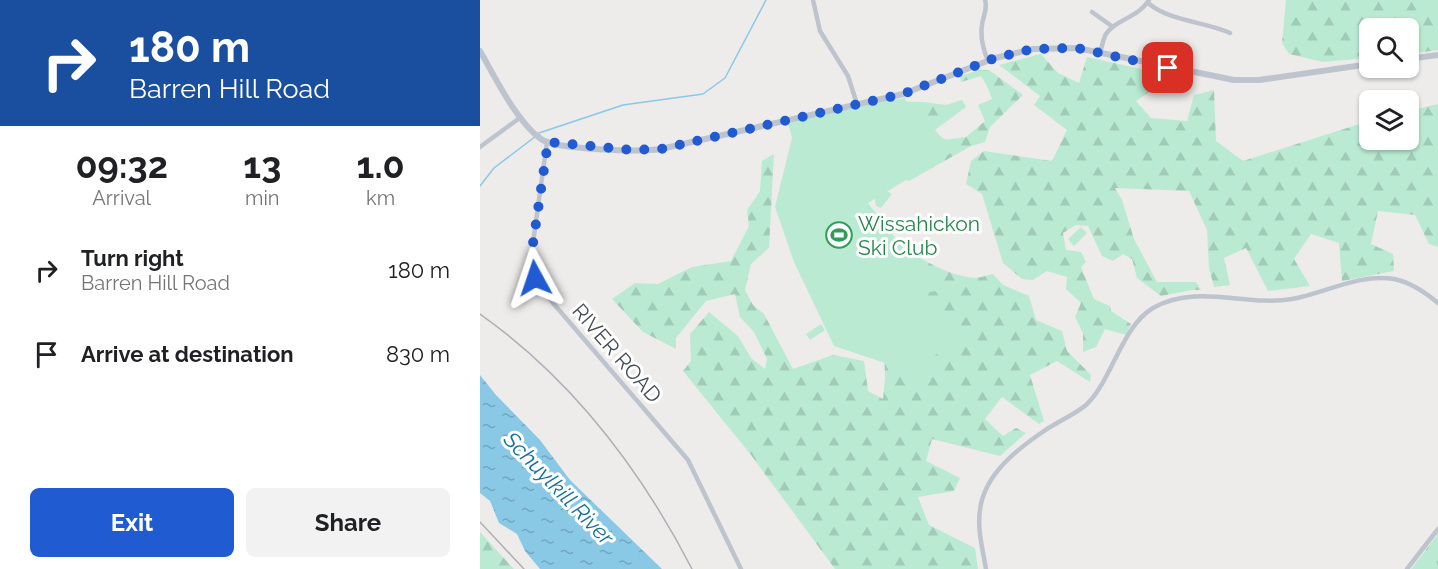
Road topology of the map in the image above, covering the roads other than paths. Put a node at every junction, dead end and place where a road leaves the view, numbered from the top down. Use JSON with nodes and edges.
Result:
{"nodes":[{"id":1,"x":813,"y":0,"type":"edge"},
{"id":2,"x":985,"y":0,"type":"edge"},
{"id":3,"x":1149,"y":2,"type":"edge"},
{"id":4,"x":1092,"y":12,"type":"dead end"},
{"id":5,"x":1113,"y":27,"type":"junction"},
{"id":6,"x":1230,"y":33,"type":"dead end"},
{"id":7,"x":480,"y":51,"type":"edge"},
{"id":8,"x":1100,"y":53,"type":"junction"},
{"id":9,"x":1438,"y":55,"type":"edge"},
{"id":10,"x":1419,"y":58,"type":"edge"},
{"id":11,"x":988,"y":61,"type":"junction"},
{"id":12,"x":1359,"y":66,"type":"edge"},
{"id":13,"x":857,"y":104,"type":"junction"},
{"id":14,"x":521,"y":117,"type":"junction"},
{"id":15,"x":548,"y":142,"type":"junction"},
{"id":16,"x":480,"y":147,"type":"edge"},
{"id":17,"x":1438,"y":303,"type":"edge"},
{"id":18,"x":1438,"y":529,"type":"edge"},
{"id":19,"x":741,"y":569,"type":"edge"},
{"id":20,"x":986,"y":569,"type":"edge"},
{"id":21,"x":1407,"y":569,"type":"edge"}],
"edges":[{"from":1,"to":13,"type":"street"},
{"from":2,"to":11,"type":"street"},
{"from":3,"to":5,"type":"street"},
{"from":3,"to":6,"type":"street"},
{"from":4,"to":5,"type":"street"},
{"from":5,"to":8,"type":"street"},
{"from":7,"to":14,"type":"street"},
{"from":8,"to":11,"type":"street"},
{"from":8,"to":12,"type":"street"},
{"from":9,"to":10,"type":"street"},
{"from":11,"to":13,"type":"street"},
{"from":13,"to":15,"type":"street"},
{"from":14,"to":15,"type":"street"},
{"from":14,"to":16,"type":"street"},
{"from":15,"to":19,"type":"street","name":"RIVER ROAD"},
{"from":17,"to":20,"type":"street"},
{"from":18,"to":21,"type":"street"}]}
